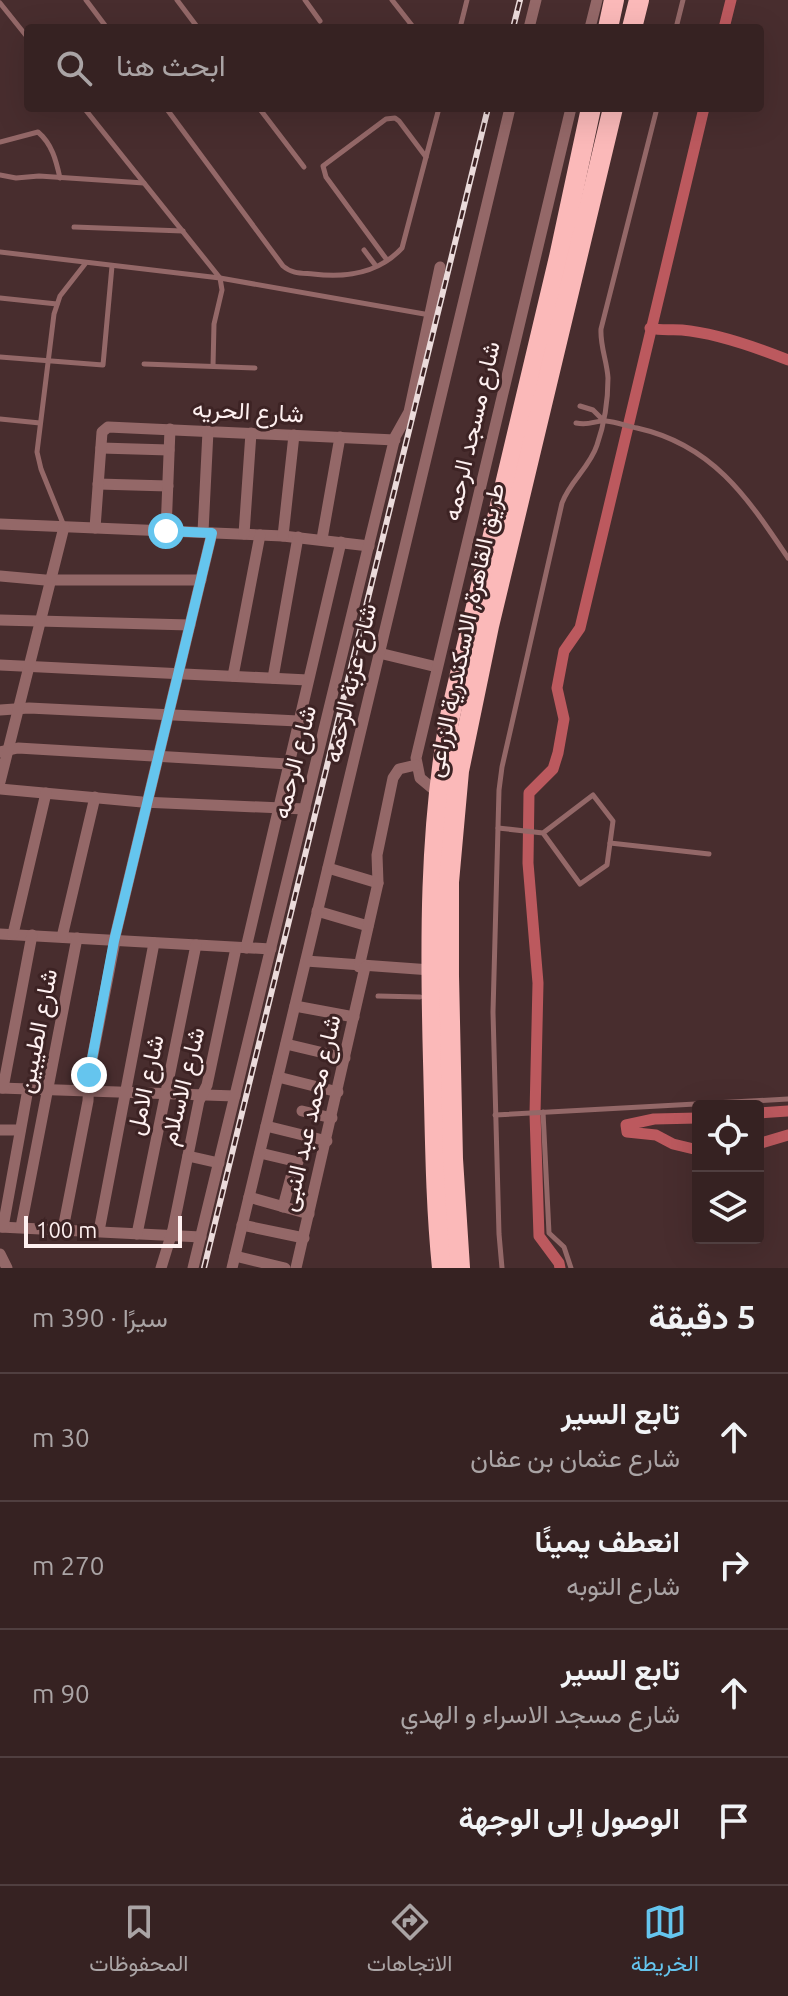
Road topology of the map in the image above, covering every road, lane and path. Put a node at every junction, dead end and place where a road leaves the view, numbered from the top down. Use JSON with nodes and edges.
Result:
{"nodes":[{"id":1,"x":86,"y":0,"type":"edge"},
{"id":2,"x":177,"y":0,"type":"edge"},
{"id":3,"x":305,"y":0,"type":"edge"},
{"id":4,"x":392,"y":0,"type":"edge"},
{"id":5,"x":467,"y":0,"type":"edge"},
{"id":6,"x":536,"y":0,"type":"edge"},
{"id":7,"x":597,"y":0,"type":"edge"},
{"id":8,"x":614,"y":0,"type":"edge"},
{"id":9,"x":639,"y":0,"type":"edge"},
{"id":10,"x":683,"y":0,"type":"edge"},
{"id":11,"x":0,"y":3,"type":"edge"},
{"id":12,"x":320,"y":21,"type":"dead end"},
{"id":13,"x":104,"y":24,"type":"edge"},
{"id":14,"x":195,"y":24,"type":"edge"},
{"id":15,"x":411,"y":24,"type":"edge"},
{"id":16,"x":461,"y":24,"type":"edge"},
{"id":17,"x":530,"y":24,"type":"edge"},
{"id":18,"x":591,"y":24,"type":"edge"},
{"id":19,"x":609,"y":24,"type":"edge"},
{"id":20,"x":633,"y":24,"type":"edge"},
{"id":21,"x":677,"y":24,"type":"edge"},
{"id":22,"x":24,"y":33,"type":"edge"},
{"id":23,"x":87,"y":112,"type":"edge"},
{"id":24,"x":169,"y":112,"type":"edge"},
{"id":25,"x":262,"y":112,"type":"edge"},
{"id":26,"x":438,"y":112,"type":"edge"},
{"id":27,"x":509,"y":112,"type":"edge"},
{"id":28,"x":570,"y":112,"type":"edge"},
{"id":29,"x":590,"y":112,"type":"edge"},
{"id":30,"x":612,"y":112,"type":"edge"},
{"id":31,"x":656,"y":112,"type":"edge"},
{"id":32,"x":0,"y":142,"type":"edge"},
{"id":33,"x":427,"y":157,"type":"junction"},
{"id":34,"x":304,"y":167,"type":"dead end"},
{"id":35,"x":0,"y":175,"type":"edge"},
{"id":36,"x":60,"y":178,"type":"junction"},
{"id":37,"x":145,"y":183,"type":"junction"},
{"id":38,"x":74,"y":227,"type":"dead end"},
{"id":39,"x":184,"y":231,"type":"junction"},
{"id":40,"x":364,"y":250,"type":"dead end"},
{"id":41,"x":0,"y":252,"type":"edge"},
{"id":42,"x":387,"y":260,"type":"junction"},
{"id":43,"x":85,"y":263,"type":"junction"},
{"id":44,"x":112,"y":266,"type":"junction"},
{"id":45,"x":376,"y":266,"type":"junction"},
{"id":46,"x":440,"y":267,"type":"dead end"},
{"id":47,"x":220,"y":278,"type":"junction"},
{"id":48,"x":0,"y":298,"type":"edge"},
{"id":49,"x":57,"y":304,"type":"junction"},
{"id":50,"x":430,"y":315,"type":"junction"},
{"id":51,"x":0,"y":357,"type":"edge"},
{"id":52,"x":48,"y":362,"type":"junction"},
{"id":53,"x":144,"y":364,"type":"dead end"},
{"id":54,"x":213,"y":366,"type":"junction"},
{"id":55,"x":255,"y":368,"type":"dead end"},
{"id":56,"x":580,"y":406,"type":"dead end"},
{"id":57,"x":0,"y":419,"type":"edge"},
{"id":58,"x":603,"y":421,"type":"junction"},
{"id":59,"x":40,"y":423,"type":"junction"},
{"id":60,"x":576,"y":423,"type":"dead end"},
{"id":61,"x":170,"y":429,"type":"junction"},
{"id":62,"x":208,"y":431,"type":"junction"},
{"id":63,"x":251,"y":433,"type":"junction"},
{"id":64,"x":294,"y":435,"type":"junction"},
{"id":65,"x":340,"y":437,"type":"junction"},
{"id":66,"x":395,"y":440,"type":"junction"},
{"id":67,"x":101,"y":448,"type":"junction"},
{"id":68,"x":169,"y":450,"type":"junction"},
{"id":69,"x":98,"y":484,"type":"junction"},
{"id":70,"x":168,"y":486,"type":"junction"},
{"id":71,"x":0,"y":524,"type":"edge"},
{"id":72,"x":64,"y":527,"type":"junction"},
{"id":73,"x":95,"y":528,"type":"junction"},
{"id":74,"x":166,"y":531,"type":"junction"},
{"id":75,"x":208,"y":533,"type":"junction"},
{"id":76,"x":244,"y":534,"type":"junction"},
{"id":77,"x":260,"y":535,"type":"junction"},
{"id":78,"x":283,"y":536,"type":"junction"},
{"id":79,"x":298,"y":537,"type":"junction"},
{"id":80,"x":322,"y":539,"type":"junction"},
{"id":81,"x":341,"y":542,"type":"junction"},
{"id":82,"x":369,"y":546,"type":"junction"},
{"id":83,"x":788,"y":558,"type":"edge"},
{"id":84,"x":0,"y":576,"type":"edge"},
{"id":85,"x":51,"y":580,"type":"junction"},
{"id":86,"x":201,"y":580,"type":"junction"},
{"id":87,"x":0,"y":620,"type":"edge"},
{"id":88,"x":40,"y":623,"type":"junction"},
{"id":89,"x":190,"y":625,"type":"junction"},
{"id":90,"x":379,"y":653,"type":"junction"},
{"id":91,"x":0,"y":665,"type":"edge"},
{"id":92,"x":29,"y":666,"type":"junction"},
{"id":93,"x":437,"y":667,"type":"junction"},
{"id":94,"x":178,"y":673,"type":"junction"},
{"id":95,"x":233,"y":676,"type":"junction"},
{"id":96,"x":273,"y":678,"type":"junction"},
{"id":97,"x":308,"y":680,"type":"junction"},
{"id":98,"x":0,"y":710,"type":"edge"},
{"id":99,"x":18,"y":710,"type":"junction"},
{"id":100,"x":168,"y":715,"type":"junction"},
{"id":101,"x":298,"y":721,"type":"junction"},
{"id":102,"x":4,"y":751,"type":"edge"},
{"id":103,"x":158,"y":757,"type":"junction"},
{"id":104,"x":288,"y":764,"type":"junction"},
{"id":105,"x":416,"y":765,"type":"junction"},
{"id":106,"x":0,"y":782,"type":"edge"},
{"id":107,"x":0,"y":789,"type":"edge"},
{"id":108,"x":46,"y":793,"type":"junction"},
{"id":109,"x":438,"y":793,"type":"junction"},
{"id":110,"x":95,"y":797,"type":"junction"},
{"id":111,"x":147,"y":802,"type":"junction"},
{"id":112,"x":278,"y":808,"type":"junction"},
{"id":113,"x":305,"y":809,"type":"junction"},
{"id":114,"x":498,"y":828,"type":"junction"},
{"id":115,"x":543,"y":833,"type":"junction"},
{"id":116,"x":610,"y":843,"type":"junction"},
{"id":117,"x":709,"y":854,"type":"dead end"},
{"id":118,"x":328,"y":868,"type":"junction"},
{"id":119,"x":378,"y":883,"type":"junction"},
{"id":120,"x":317,"y":911,"type":"junction"},
{"id":121,"x":368,"y":926,"type":"junction"},
{"id":122,"x":0,"y":934,"type":"edge"},
{"id":123,"x":13,"y":934,"type":"junction"},
{"id":124,"x":32,"y":935,"type":"junction"},
{"id":125,"x":62,"y":937,"type":"junction"},
{"id":126,"x":77,"y":938,"type":"junction"},
{"id":127,"x":115,"y":941,"type":"junction"},
{"id":128,"x":154,"y":943,"type":"junction"},
{"id":129,"x":196,"y":945,"type":"junction"},
{"id":130,"x":241,"y":948,"type":"junction"},
{"id":131,"x":271,"y":949,"type":"junction"},
{"id":132,"x":306,"y":961,"type":"junction"},
{"id":133,"x":362,"y":967,"type":"junction"},
{"id":134,"x":431,"y":970,"type":"junction"},
{"id":135,"x":378,"y":996,"type":"dead end"},
{"id":136,"x":420,"y":997,"type":"dead end"},
{"id":137,"x":295,"y":1006,"type":"junction"},
{"id":138,"x":354,"y":1017,"type":"junction"},
{"id":139,"x":286,"y":1044,"type":"junction"},
{"id":140,"x":345,"y":1058,"type":"junction"},
{"id":141,"x":278,"y":1077,"type":"junction"},
{"id":142,"x":2,"y":1088,"type":"edge"},
{"id":143,"x":28,"y":1089,"type":"junction"},
{"id":144,"x":48,"y":1089,"type":"junction"},
{"id":145,"x":88,"y":1091,"type":"junction"},
{"id":146,"x":126,"y":1092,"type":"junction"},
{"id":147,"x":338,"y":1092,"type":"junction"},
{"id":148,"x":165,"y":1093,"type":"junction"},
{"id":149,"x":202,"y":1095,"type":"junction"},
{"id":150,"x":235,"y":1096,"type":"junction"},
{"id":151,"x":788,"y":1099,"type":"edge"},
{"id":152,"x":302,"y":1111,"type":"dead end"},
{"id":153,"x":543,"y":1112,"type":"junction"},
{"id":154,"x":495,"y":1115,"type":"junction"},
{"id":155,"x":332,"y":1118,"type":"junction"},
{"id":156,"x":266,"y":1126,"type":"junction"},
{"id":157,"x":0,"y":1130,"type":"edge"},
{"id":158,"x":20,"y":1130,"type":"junction"},
{"id":159,"x":327,"y":1141,"type":"junction"},
{"id":160,"x":260,"y":1153,"type":"junction"},
{"id":161,"x":188,"y":1156,"type":"junction"},
{"id":162,"x":298,"y":1162,"type":"dead end"},
{"id":163,"x":219,"y":1163,"type":"junction"},
{"id":164,"x":6,"y":1175,"type":"edge"},
{"id":165,"x":291,"y":1177,"type":"dead end"},
{"id":166,"x":249,"y":1197,"type":"junction"},
{"id":167,"x":283,"y":1207,"type":"junction"},
{"id":168,"x":309,"y":1214,"type":"junction"},
{"id":169,"x":242,"y":1225,"type":"junction"},
{"id":170,"x":1,"y":1227,"type":"edge"},
{"id":171,"x":21,"y":1227,"type":"junction"},
{"id":172,"x":63,"y":1229,"type":"junction"},
{"id":173,"x":99,"y":1231,"type":"junction"},
{"id":174,"x":137,"y":1234,"type":"junction"},
{"id":175,"x":171,"y":1235,"type":"junction"},
{"id":176,"x":201,"y":1237,"type":"junction"},
{"id":177,"x":304,"y":1238,"type":"junction"},
{"id":178,"x":0,"y":1254,"type":"edge"},
{"id":179,"x":234,"y":1262,"type":"edge"},
{"id":180,"x":7,"y":1268,"type":"edge"},
{"id":181,"x":161,"y":1268,"type":"edge"},
{"id":182,"x":193,"y":1268,"type":"edge"},
{"id":183,"x":285,"y":1268,"type":"edge"},
{"id":184,"x":296,"y":1268,"type":"edge"},
{"id":185,"x":442,"y":1268,"type":"edge"},
{"id":186,"x":460,"y":1268,"type":"edge"},
{"id":187,"x":502,"y":1268,"type":"edge"},
{"id":188,"x":571,"y":1268,"type":"edge"}],
"edges":[{"from":1,"to":13,"type":"lane"},
{"from":2,"to":14,"type":"lane"},
{"from":3,"to":12,"type":"lane"},
{"from":4,"to":15,"type":"lane"},
{"from":5,"to":16,"type":"lane"},
{"from":6,"to":17,"type":"street"},
{"from":7,"to":18,"type":"street"},
{"from":8,"to":19,"type":"highway"},
{"from":9,"to":20,"type":"highway"},
{"from":10,"to":21,"type":"lane"},
{"from":11,"to":22,"type":"lane"},
{"from":23,"to":37,"type":"lane"},
{"from":24,"to":45,"type":"lane"},
{"from":25,"to":34,"type":"lane"},
{"from":26,"to":33,"type":"lane"},
{"from":27,"to":90,"type":"street","name":"شارع عزبة الرحمه"},
{"from":28,"to":93,"type":"street","name":"شارع مسجد الرحمه"},
{"from":29,"to":109,"type":"highway","name":"طريق القاهرة, الاسكندرية الزراعى"},
{"from":30,"to":186,"type":"highway","name":"طريق القاهرة, الاسكندرية الزراعى"},
{"from":31,"to":58,"type":"lane"},
{"from":32,"to":36,"type":"lane"},
{"from":33,"to":42,"type":"lane"},
{"from":33,"to":42,"type":"lane"},
{"from":35,"to":36,"type":"lane"},
{"from":36,"to":37,"type":"lane"},
{"from":37,"to":39,"type":"lane"},
{"from":38,"to":39,"type":"lane"},
{"from":39,"to":47,"type":"lane"},
{"from":40,"to":45,"type":"lane"},
{"from":41,"to":43,"type":"lane"},
{"from":42,"to":45,"type":"lane"},
{"from":43,"to":44,"type":"lane"},
{"from":43,"to":49,"type":"lane"},
{"from":44,"to":47,"type":"lane"},
{"from":44,"to":52,"type":"lane"},
{"from":46,"to":50,"type":"street","name":"شارع الرحمه"},
{"from":47,"to":50,"type":"lane"},
{"from":47,"to":54,"type":"lane"},
{"from":48,"to":49,"type":"lane"},
{"from":49,"to":52,"type":"lane"},
{"from":50,"to":66,"type":"street","name":"شارع الرحمه"},
{"from":51,"to":52,"type":"lane"},
{"from":52,"to":59,"type":"lane"},
{"from":53,"to":54,"type":"lane"},
{"from":54,"to":55,"type":"lane"},
{"from":56,"to":58,"type":"lane"},
{"from":57,"to":59,"type":"lane"},
{"from":58,"to":60,"type":"lane"},
{"from":58,"to":83,"type":"lane"},
{"from":58,"to":114,"type":"lane"},
{"from":59,"to":72,"type":"lane"},
{"from":61,"to":62,"type":"street","name":"شارع الحريه"},
{"from":61,"to":67,"type":"street","name":"شارع الحريه"},
{"from":61,"to":68,"type":"street"},
{"from":62,"to":63,"type":"street","name":"شارع الحريه"},
{"from":62,"to":75,"type":"street"},
{"from":63,"to":64,"type":"street","name":"شارع الحريه"},
{"from":63,"to":76,"type":"street"},
{"from":64,"to":65,"type":"street","name":"شارع الحريه"},
{"from":64,"to":78,"type":"street"},
{"from":65,"to":66,"type":"street","name":"شارع الحريه"},
{"from":65,"to":80,"type":"street"},
{"from":66,"to":82,"type":"street","name":"شارع الرحمه"},
{"from":67,"to":68,"type":"street"},
{"from":67,"to":69,"type":"street"},
{"from":68,"to":70,"type":"street"},
{"from":69,"to":70,"type":"street"},
{"from":69,"to":73,"type":"street"},
{"from":70,"to":74,"type":"street"},
{"from":71,"to":72,"type":"street"},
{"from":72,"to":73,"type":"street"},
{"from":72,"to":85,"type":"street"},
{"from":73,"to":74,"type":"street"},
{"from":74,"to":75,"type":"street"},
{"from":75,"to":76,"type":"street"},
{"from":75,"to":86,"type":"street"},
{"from":76,"to":77,"type":"street"},
{"from":77,"to":78,"type":"street"},
{"from":77,"to":95,"type":"street"},
{"from":78,"to":79,"type":"street"},
{"from":79,"to":80,"type":"street"},
{"from":79,"to":96,"type":"street"},
{"from":80,"to":81,"type":"street"},
{"from":81,"to":82,"type":"street"},
{"from":81,"to":97,"type":"street","name":"شارع الاسلام"},
{"from":82,"to":113,"type":"street","name":"شارع الرحمه"},
{"from":84,"to":85,"type":"street"},
{"from":85,"to":86,"type":"street"},
{"from":85,"to":88,"type":"street"},
{"from":86,"to":89,"type":"street"},
{"from":87,"to":88,"type":"street"},
{"from":88,"to":89,"type":"street"},
{"from":88,"to":92,"type":"street"},
{"from":89,"to":94,"type":"street"},
{"from":90,"to":93,"type":"street"},
{"from":90,"to":118,"type":"street","name":"شارع عزبة الرحمه"},
{"from":91,"to":92,"type":"street"},
{"from":92,"to":94,"type":"street"},
{"from":92,"to":99,"type":"street"},
{"from":93,"to":105,"type":"street","name":"شارع مسجد الرحمه"},
{"from":94,"to":95,"type":"street"},
{"from":94,"to":100,"type":"street"},
{"from":95,"to":96,"type":"street"},
{"from":96,"to":97,"type":"street"},
{"from":97,"to":101,"type":"street","name":"شارع الاسلام"},
{"from":98,"to":99,"type":"street"},
{"from":99,"to":100,"type":"street"},
{"from":99,"to":102,"type":"street"},
{"from":100,"to":101,"type":"street"},
{"from":100,"to":103,"type":"street"},
{"from":101,"to":104,"type":"street","name":"شارع الاسلام"},
{"from":102,"to":103,"type":"street"},
{"from":102,"to":106,"type":"street"},
{"from":103,"to":104,"type":"street"},
{"from":103,"to":111,"type":"street"},
{"from":104,"to":112,"type":"street","name":"شارع الاسلام"},
{"from":105,"to":109,"type":"street"},
{"from":105,"to":119,"type":"street"},
{"from":107,"to":108,"type":"street"},
{"from":108,"to":110,"type":"street"},
{"from":108,"to":123,"type":"street"},
{"from":109,"to":134,"type":"highway","name":"طريق القاهرة, الاسكندرية الزراعى"},
{"from":110,"to":111,"type":"street"},
{"from":110,"to":125,"type":"street"},
{"from":111,"to":112,"type":"street"},
{"from":111,"to":127,"type":"street"},
{"from":112,"to":113,"type":"street"},
{"from":112,"to":130,"type":"street","name":"شارع الاسلام"},
{"from":113,"to":131,"type":"street","name":"شارع الرحمه"},
{"from":114,"to":115,"type":"lane"},
{"from":114,"to":154,"type":"lane"},
{"from":115,"to":116,"type":"lane"},
{"from":115,"to":116,"type":"lane"},
{"from":116,"to":117,"type":"lane"},
{"from":118,"to":119,"type":"street"},
{"from":118,"to":120,"type":"street","name":"شارع عزبة الرحمه"},
{"from":119,"to":121,"type":"street"},
{"from":120,"to":121,"type":"street"},
{"from":120,"to":132,"type":"street","name":"شارع عزبة الرحمه"},
{"from":121,"to":133,"type":"street"},
{"from":122,"to":123,"type":"street"},
{"from":123,"to":124,"type":"street"},
{"from":124,"to":125,"type":"street"},
{"from":124,"to":142,"type":"street"},
{"from":125,"to":126,"type":"street"},
{"from":126,"to":127,"type":"street"},
{"from":126,"to":144,"type":"street","name":"شارع الطيبين"},
{"from":127,"to":128,"type":"street"},
{"from":127,"to":145,"type":"street"},
{"from":128,"to":129,"type":"street"},
{"from":128,"to":146,"type":"street"},
{"from":129,"to":130,"type":"street"},
{"from":129,"to":148,"type":"street","name":"شارع الامل"},
{"from":130,"to":131,"type":"street"},
{"from":130,"to":149,"type":"street","name":"شارع الاسلام"},
{"from":131,"to":150,"type":"street","name":"شارع الرحمه"},
{"from":132,"to":133,"type":"street"},
{"from":132,"to":137,"type":"street","name":"شارع عزبة الرحمه"},
{"from":133,"to":134,"type":"street"},
{"from":133,"to":138,"type":"street","name":"شارع محمد عبد النبى"},
{"from":134,"to":185,"type":"highway","name":"طريق القاهرة, الاسكندرية الزراعى"},
{"from":135,"to":136,"type":"lane"},
{"from":137,"to":138,"type":"street"},
{"from":137,"to":139,"type":"street","name":"شارع عزبة الرحمه"},
{"from":138,"to":140,"type":"street","name":"شارع محمد عبد النبى"},
{"from":139,"to":140,"type":"street"},
{"from":139,"to":141,"type":"street","name":"شارع عزبة الرحمه"},
{"from":140,"to":147,"type":"street","name":"شارع محمد عبد النبى"},
{"from":141,"to":147,"type":"street"},
{"from":141,"to":156,"type":"street","name":"شارع عزبة الرحمه"},
{"from":142,"to":143,"type":"street"},
{"from":143,"to":144,"type":"street"},
{"from":143,"to":158,"type":"street"},
{"from":144,"to":145,"type":"street"},
{"from":144,"to":171,"type":"street","name":"شارع الطيبين"},
{"from":145,"to":146,"type":"street"},
{"from":145,"to":172,"type":"street"},
{"from":146,"to":148,"type":"street"},
{"from":146,"to":173,"type":"street"},
{"from":147,"to":155,"type":"street","name":"شارع محمد عبد النبى"},
{"from":148,"to":149,"type":"street"},
{"from":148,"to":174,"type":"street","name":"شارع الامل"},
{"from":149,"to":150,"type":"street"},
{"from":149,"to":161,"type":"street","name":"شارع الاسلام"},
{"from":150,"to":163,"type":"street","name":"شارع الرحمه"},
{"from":151,"to":153,"type":"lane"},
{"from":152,"to":155,"type":"street"},
{"from":153,"to":154,"type":"lane"},
{"from":153,"to":188,"type":"lane"},
{"from":154,"to":187,"type":"lane"},
{"from":155,"to":159,"type":"street","name":"شارع محمد عبد النبى"},
{"from":156,"to":159,"type":"street"},
{"from":156,"to":160,"type":"street","name":"شارع عزبة الرحمه"},
{"from":157,"to":158,"type":"street"},
{"from":158,"to":164,"type":"street"},
{"from":159,"to":168,"type":"street","name":"شارع محمد عبد النبى"},
{"from":160,"to":162,"type":"street"},
{"from":160,"to":166,"type":"street","name":"شارع عزبة الرحمه"},
{"from":161,"to":163,"type":"street"},
{"from":161,"to":175,"type":"street","name":"شارع الاسلام"},
{"from":163,"to":176,"type":"street","name":"شارع الرحمه"},
{"from":164,"to":170,"type":"street"},
{"from":165,"to":167,"type":"street"},
{"from":166,"to":167,"type":"street"},
{"from":166,"to":169,"type":"street","name":"شارع عزبة الرحمه"},
{"from":167,"to":168,"type":"street"},
{"from":168,"to":177,"type":"street","name":"شارع محمد عبد النبى"},
{"from":169,"to":177,"type":"street"},
{"from":169,"to":179,"type":"street","name":"شارع عزبة الرحمه"},
{"from":170,"to":171,"type":"street"},
{"from":171,"to":172,"type":"street"},
{"from":172,"to":173,"type":"street"},
{"from":173,"to":174,"type":"street"},
{"from":174,"to":175,"type":"street"},
{"from":175,"to":176,"type":"street"},
{"from":175,"to":181,"type":"street","name":"شارع الاسلام"},
{"from":176,"to":182,"type":"street","name":"شارع الرحمه"},
{"from":177,"to":184,"type":"street","name":"شارع محمد عبد النبى"},
{"from":178,"to":180,"type":"street"},
{"from":179,"to":183,"type":"street"}]}
